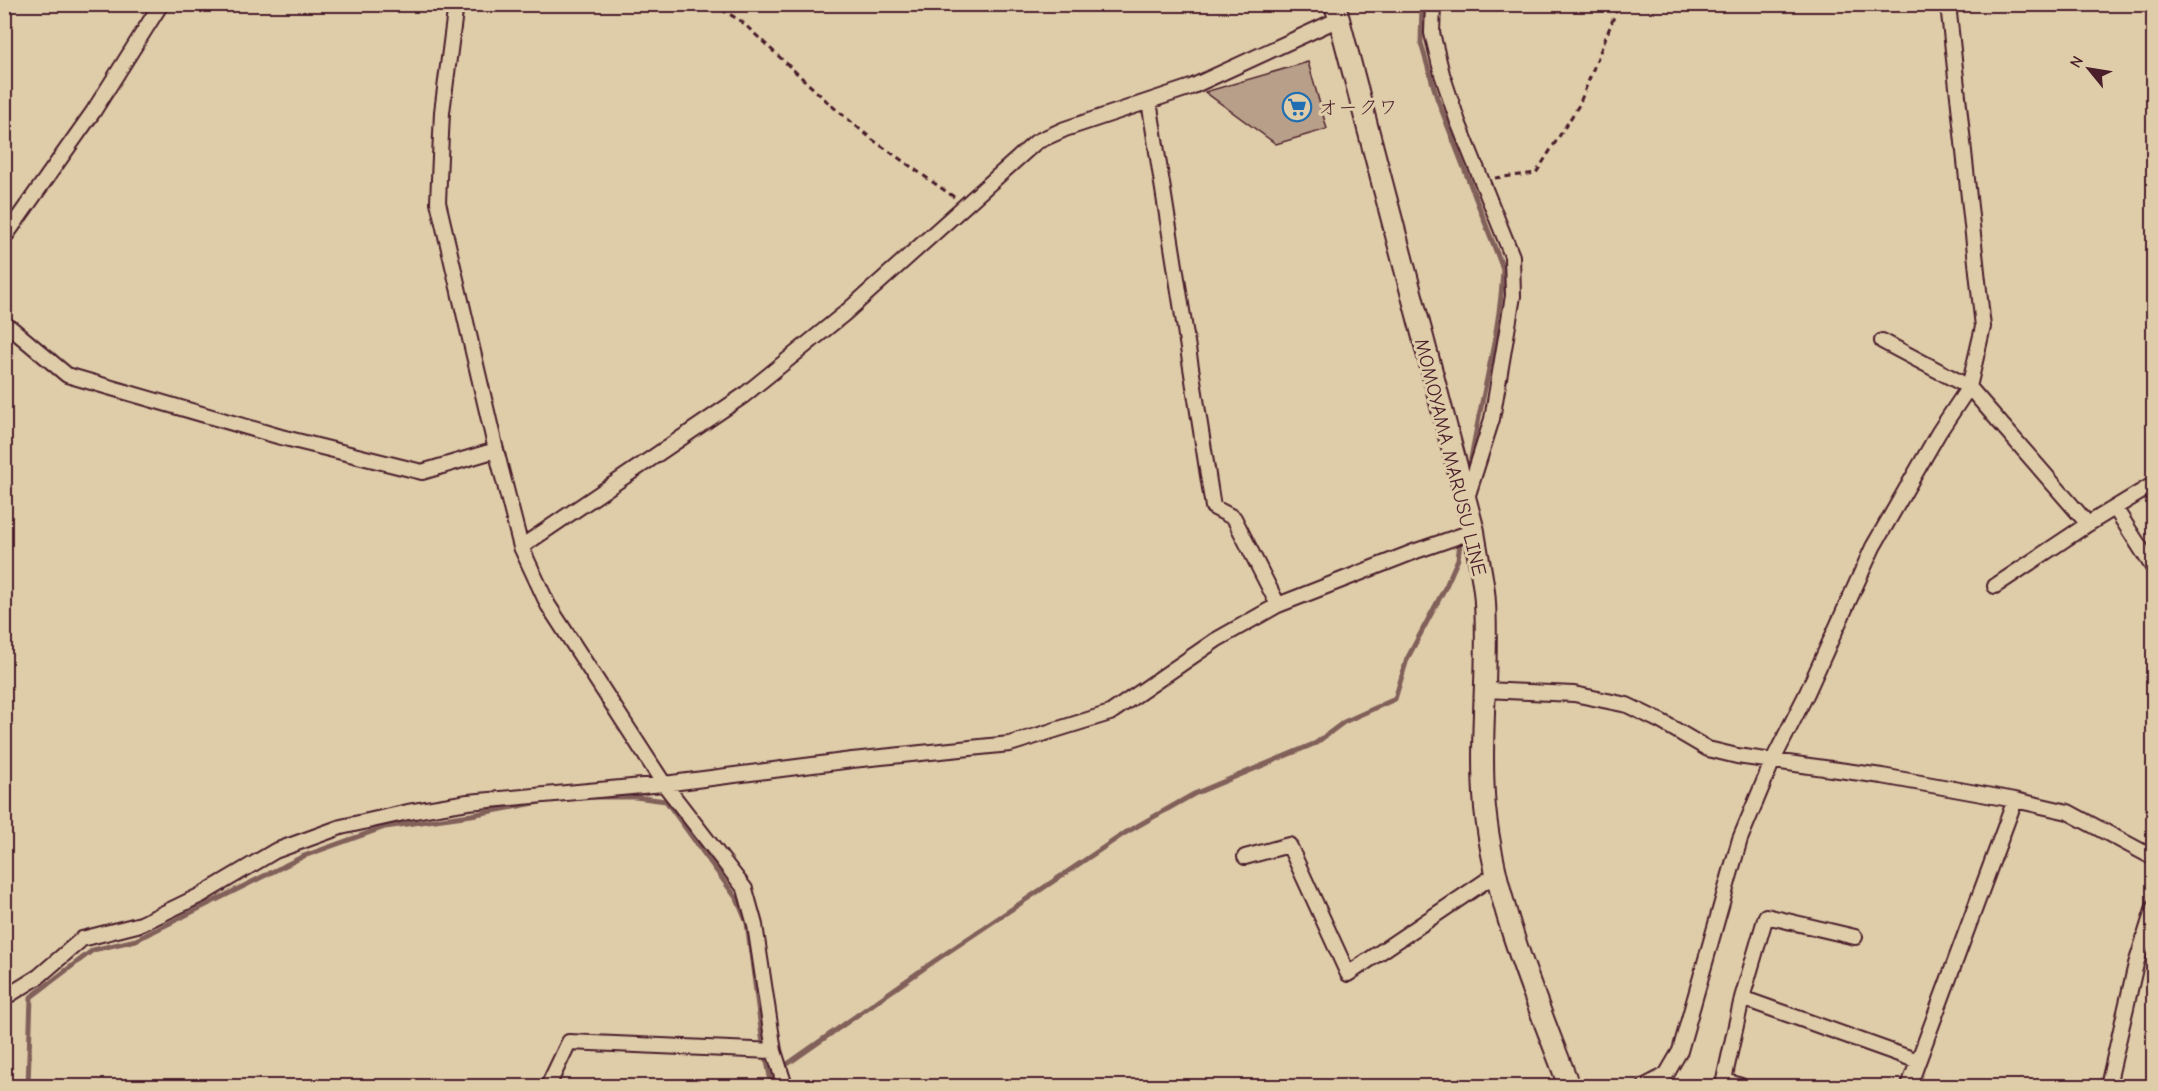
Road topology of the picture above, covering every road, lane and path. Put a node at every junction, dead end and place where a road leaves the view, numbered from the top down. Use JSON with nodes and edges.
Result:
{"nodes":[{"id":1,"x":161,"y":4,"type":"edge"},
{"id":2,"x":456,"y":4,"type":"edge"},
{"id":3,"x":712,"y":4,"type":"edge"},
{"id":4,"x":1433,"y":4,"type":"edge"},
{"id":5,"x":1619,"y":4,"type":"edge"},
{"id":6,"x":1948,"y":4,"type":"edge"},
{"id":7,"x":1337,"y":12,"type":"edge"},
{"id":8,"x":1149,"y":101,"type":"junction"},
{"id":9,"x":1482,"y":180,"type":"junction"},
{"id":10,"x":965,"y":206,"type":"junction"},
{"id":11,"x":4,"y":237,"type":"edge"},
{"id":12,"x":4,"y":324,"type":"edge"},
{"id":13,"x":1882,"y":341,"type":"dead end"},
{"id":14,"x":1969,"y":387,"type":"junction"},
{"id":15,"x":496,"y":450,"type":"junction"},
{"id":16,"x":2154,"y":484,"type":"edge"},
{"id":17,"x":1466,"y":502,"type":"junction"},
{"id":18,"x":2115,"y":508,"type":"junction"},
{"id":19,"x":2088,"y":524,"type":"junction"},
{"id":20,"x":1474,"y":531,"type":"junction"},
{"id":21,"x":521,"y":547,"type":"junction"},
{"id":22,"x":2154,"y":569,"type":"edge"},
{"id":23,"x":1995,"y":586,"type":"dead end"},
{"id":24,"x":1278,"y":605,"type":"junction"},
{"id":25,"x":1485,"y":690,"type":"junction"},
{"id":26,"x":1773,"y":760,"type":"junction"},
{"id":27,"x":663,"y":784,"type":"junction"},
{"id":28,"x":2015,"y":800,"type":"junction"},
{"id":29,"x":1245,"y":857,"type":"dead end"},
{"id":30,"x":2154,"y":858,"type":"edge"},
{"id":31,"x":1496,"y":874,"type":"junction"},
{"id":32,"x":2154,"y":907,"type":"edge"},
{"id":33,"x":1855,"y":937,"type":"dead end"},
{"id":34,"x":4,"y":998,"type":"edge"},
{"id":35,"x":1742,"y":999,"type":"junction"},
{"id":36,"x":774,"y":1051,"type":"junction"},
{"id":37,"x":1918,"y":1061,"type":"junction"},
{"id":38,"x":548,"y":1086,"type":"edge"},
{"id":39,"x":785,"y":1086,"type":"edge"},
{"id":40,"x":1569,"y":1086,"type":"edge"},
{"id":41,"x":1646,"y":1086,"type":"edge"},
{"id":42,"x":1741,"y":1086,"type":"edge"},
{"id":43,"x":1909,"y":1086,"type":"edge"},
{"id":44,"x":2108,"y":1086,"type":"edge"}],
"edges":[{"from":1,"to":11,"type":"street"},
{"from":2,"to":15,"type":"street"},
{"from":3,"to":10,"type":"path"},
{"from":4,"to":9,"type":"street"},
{"from":5,"to":9,"type":"path"},
{"from":6,"to":14,"type":"street"},
{"from":7,"to":8,"type":"street"},
{"from":7,"to":17,"type":"main road","name":"MOMOYAMA MARUSU LINE"},
{"from":8,"to":10,"type":"street"},
{"from":8,"to":24,"type":"street"},
{"from":9,"to":17,"type":"street"},
{"from":10,"to":21,"type":"street"},
{"from":12,"to":15,"type":"street"},
{"from":13,"to":14,"type":"street"},
{"from":14,"to":19,"type":"street"},
{"from":14,"to":26,"type":"street"},
{"from":15,"to":21,"type":"street"},
{"from":16,"to":18,"type":"street"},
{"from":17,"to":20,"type":"main road","name":"MOMOYAMA MARUSU LINE"},
{"from":18,"to":19,"type":"street"},
{"from":18,"to":22,"type":"street"},
{"from":19,"to":23,"type":"street"},
{"from":20,"to":24,"type":"street"},
{"from":20,"to":25,"type":"main road","name":"MOMOYAMA MARUSU LINE"},
{"from":21,"to":27,"type":"street"},
{"from":24,"to":27,"type":"street"},
{"from":25,"to":26,"type":"street"},
{"from":25,"to":31,"type":"main road","name":"MOMOYAMA MARUSU LINE"},
{"from":26,"to":28,"type":"street"},
{"from":26,"to":41,"type":"street"},
{"from":27,"to":34,"type":"street"},
{"from":27,"to":36,"type":"street"},
{"from":28,"to":30,"type":"street"},
{"from":28,"to":37,"type":"street"},
{"from":29,"to":31,"type":"street"},
{"from":31,"to":40,"type":"main road","name":"MOMOYAMA MARUSU LINE"},
{"from":32,"to":44,"type":"street"},
{"from":33,"to":35,"type":"street"},
{"from":35,"to":37,"type":"street"},
{"from":35,"to":42,"type":"street"},
{"from":36,"to":38,"type":"street"},
{"from":36,"to":39,"type":"street"},
{"from":37,"to":43,"type":"street"}]}
